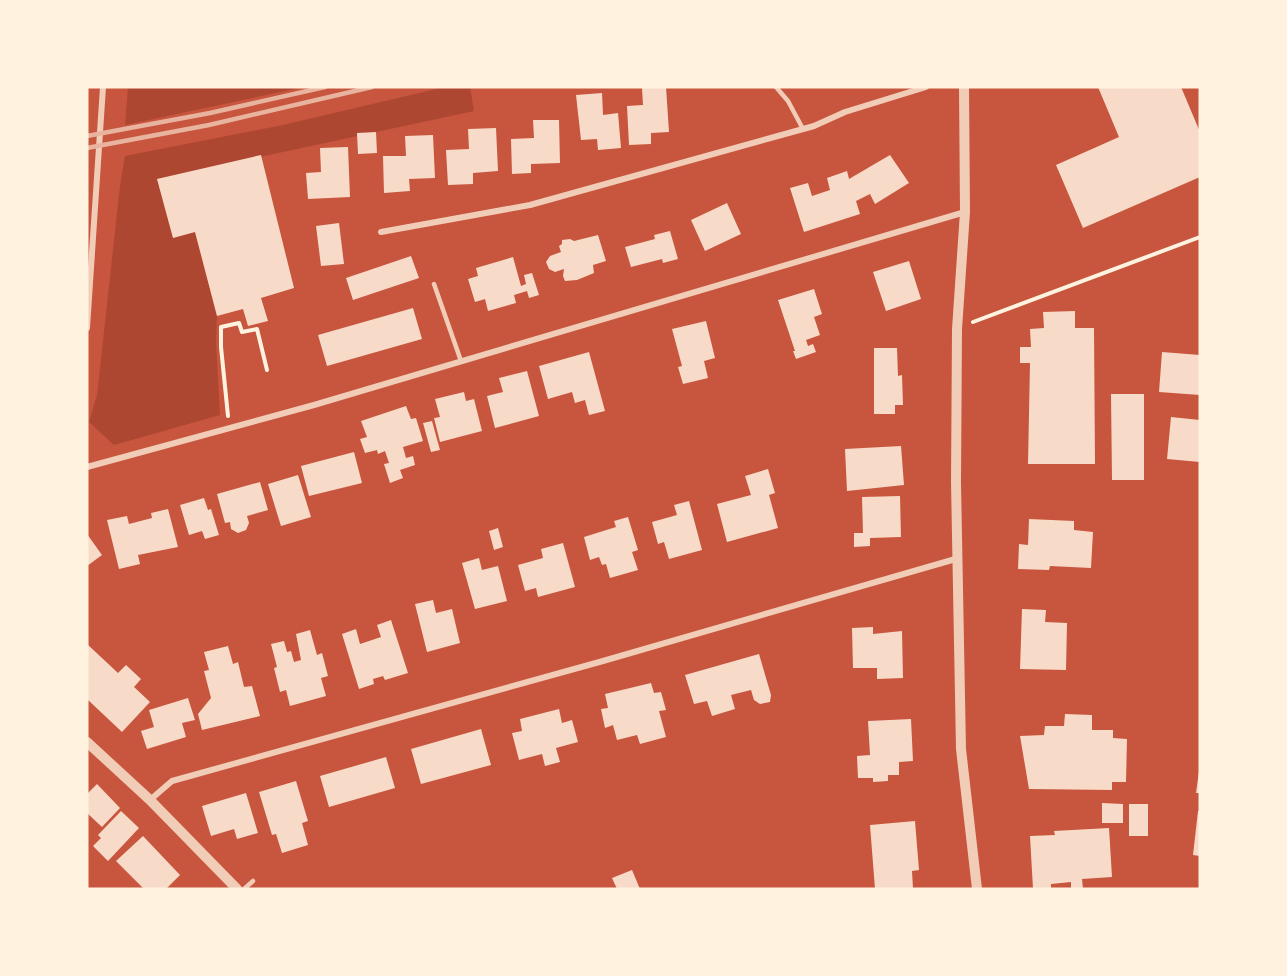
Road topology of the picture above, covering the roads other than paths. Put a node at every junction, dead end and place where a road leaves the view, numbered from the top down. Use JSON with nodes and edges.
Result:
{"nodes":[{"id":1,"x":103,"y":87,"type":"edge"},
{"id":2,"x":776,"y":87,"type":"edge"},
{"id":3,"x":926,"y":87,"type":"edge"},
{"id":4,"x":964,"y":87,"type":"edge"},
{"id":5,"x":803,"y":129,"type":"junction"},
{"id":6,"x":965,"y":212,"type":"junction"},
{"id":7,"x":381,"y":232,"type":"dead end"},
{"id":8,"x":434,"y":284,"type":"dead end"},
{"id":9,"x":89,"y":293,"type":"edge"},
{"id":10,"x":87,"y":328,"type":"edge"},
{"id":11,"x":461,"y":361,"type":"junction"},
{"id":12,"x":87,"y":467,"type":"edge"},
{"id":13,"x":959,"y":558,"type":"junction"},
{"id":14,"x":87,"y":742,"type":"edge"},
{"id":15,"x":150,"y":800,"type":"junction"},
{"id":16,"x":254,"y":881,"type":"dead end"},
{"id":17,"x":237,"y":889,"type":"edge"},
{"id":18,"x":244,"y":889,"type":"edge"},
{"id":19,"x":977,"y":889,"type":"edge"}],
"edges":[{"from":1,"to":9,"type":"street"},
{"from":2,"to":5,"type":"lane"},
{"from":3,"to":5,"type":"street"},
{"from":4,"to":6,"type":"street"},
{"from":5,"to":7,"type":"street"},
{"from":6,"to":11,"type":"street"},
{"from":6,"to":13,"type":"street"},
{"from":8,"to":11,"type":"lane"},
{"from":9,"to":10,"type":"street"},
{"from":11,"to":12,"type":"street"},
{"from":13,"to":15,"type":"street"},
{"from":13,"to":19,"type":"street"},
{"from":14,"to":15,"type":"street"},
{"from":15,"to":17,"type":"street"},
{"from":16,"to":18,"type":"lane"}]}
